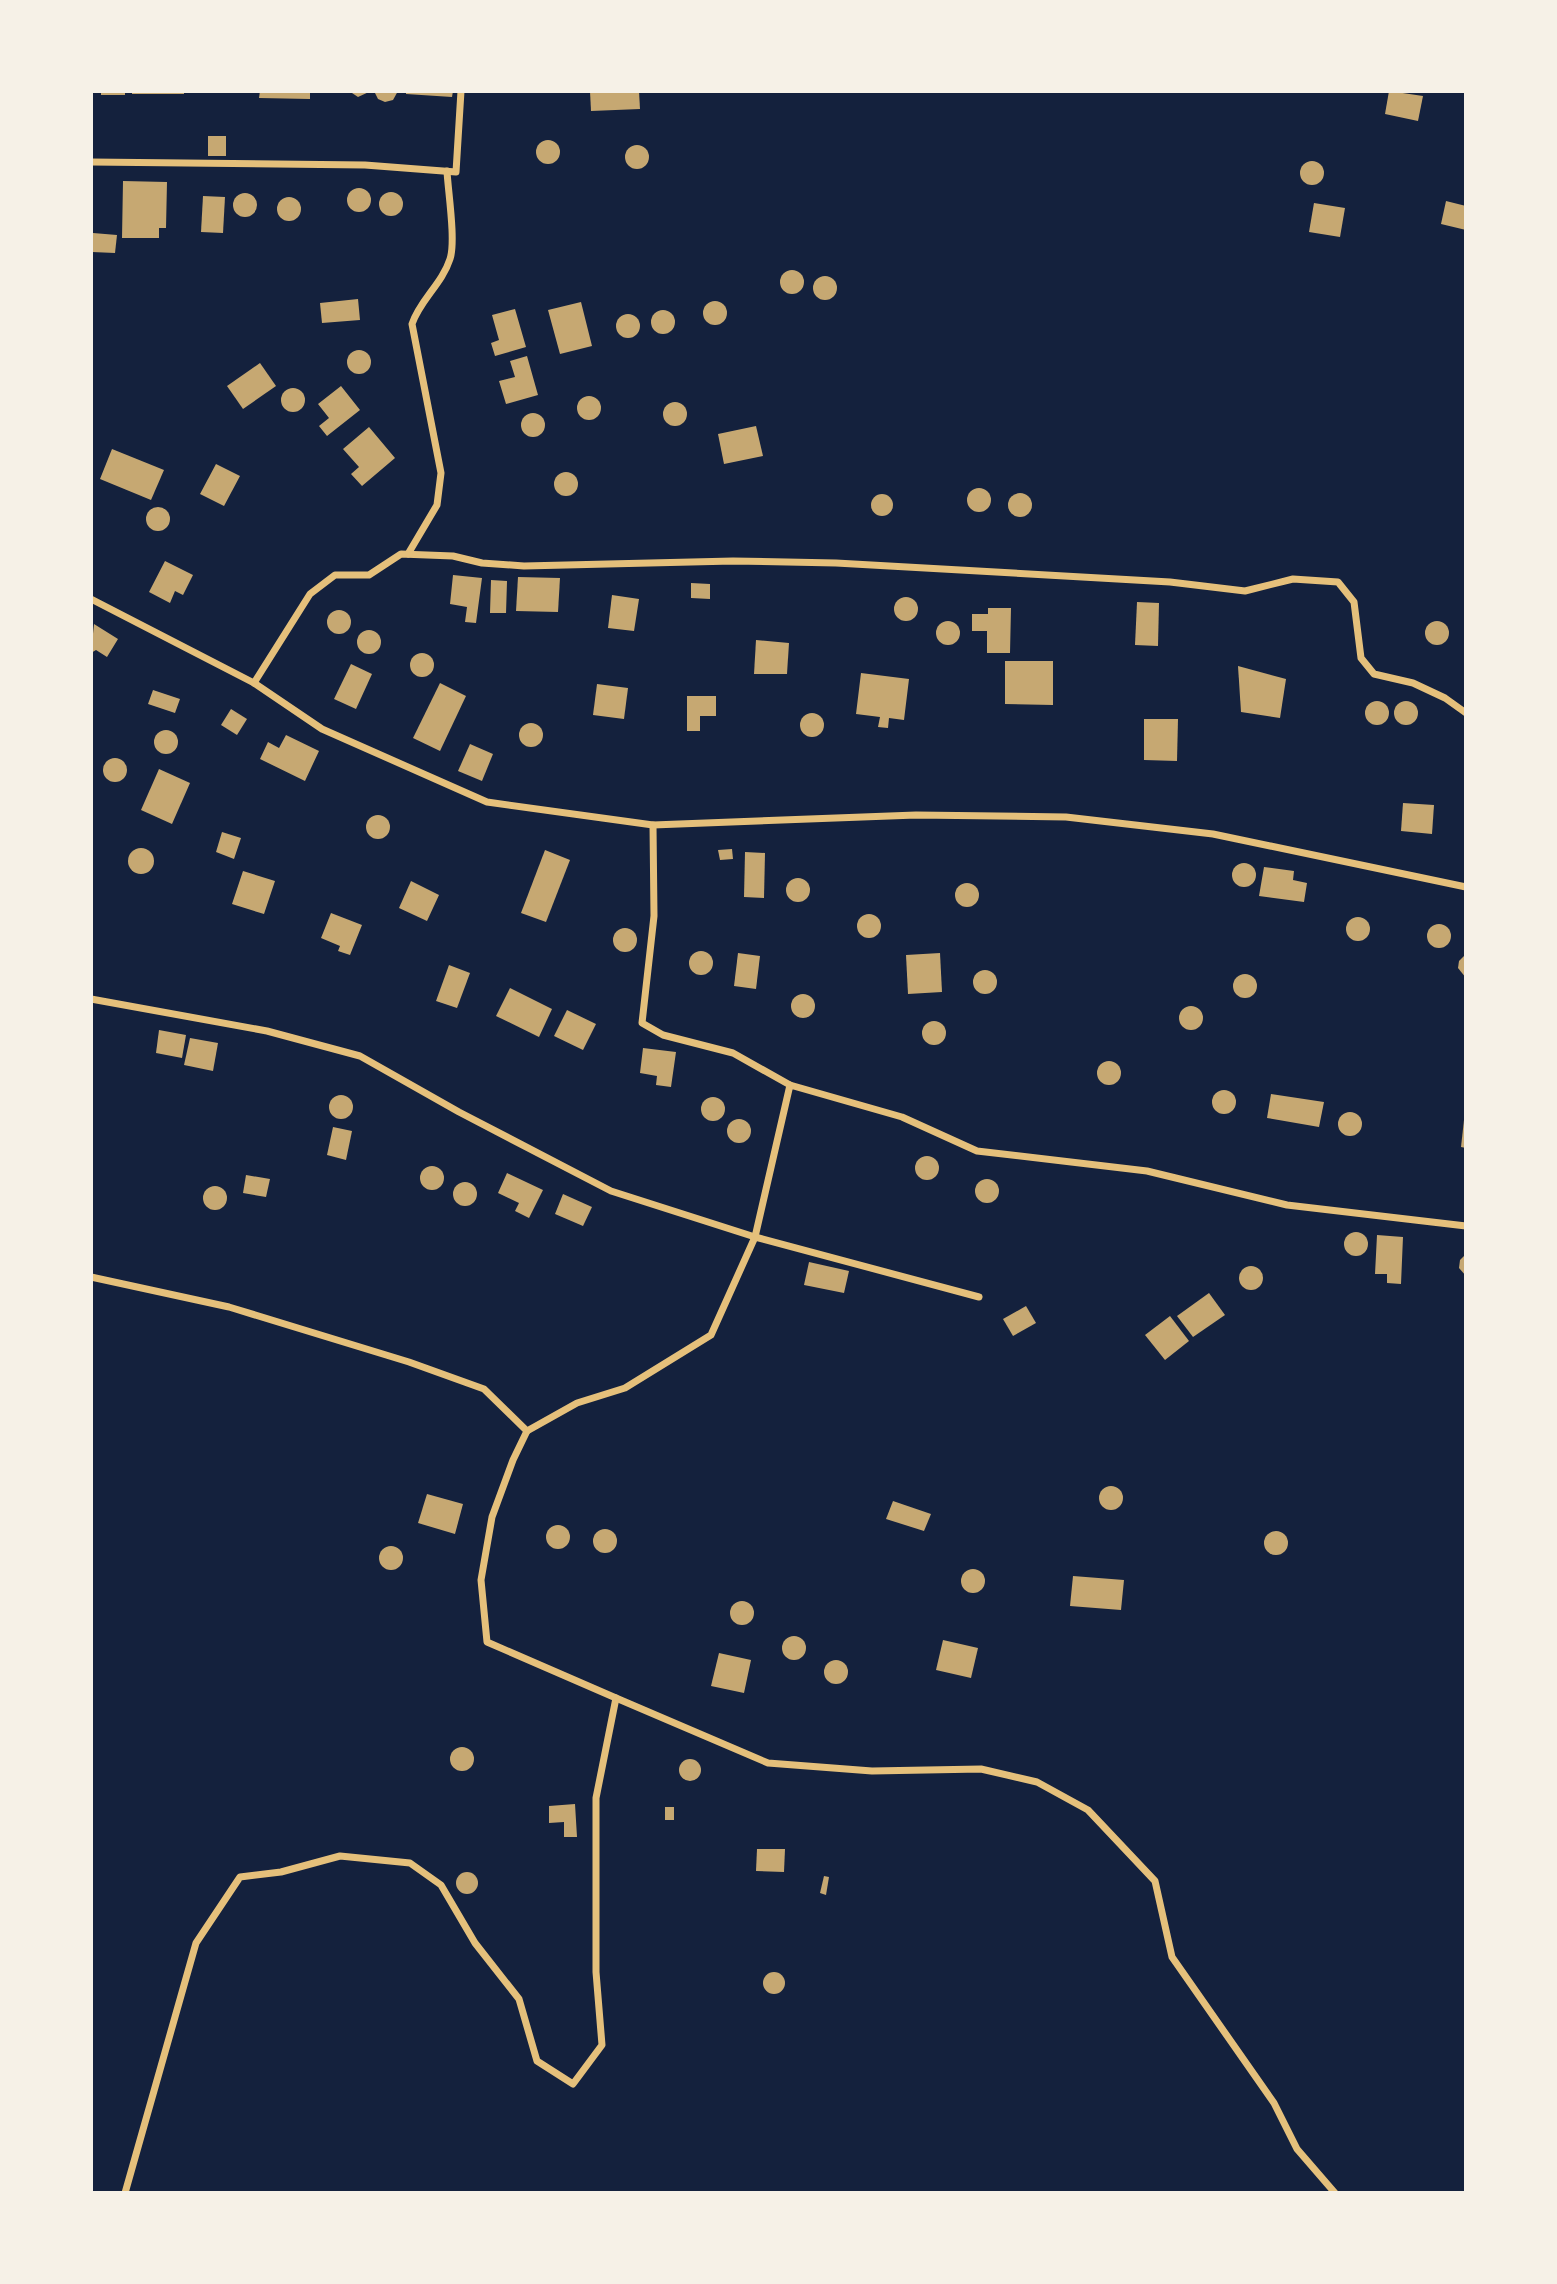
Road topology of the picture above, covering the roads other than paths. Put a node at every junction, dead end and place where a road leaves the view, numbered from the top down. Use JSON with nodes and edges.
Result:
{"nodes":[{"id":1,"x":461,"y":91,"type":"edge"},
{"id":2,"x":91,"y":162,"type":"edge"},
{"id":3,"x":447,"y":171,"type":"junction"},
{"id":4,"x":408,"y":554,"type":"junction"},
{"id":5,"x":91,"y":599,"type":"edge"},
{"id":6,"x":254,"y":684,"type":"junction"},
{"id":7,"x":1466,"y":713,"type":"edge"},
{"id":8,"x":653,"y":825,"type":"junction"},
{"id":9,"x":1466,"y":887,"type":"edge"},
{"id":10,"x":91,"y":999,"type":"edge"},
{"id":11,"x":790,"y":1085,"type":"junction"},
{"id":12,"x":1466,"y":1226,"type":"edge"},
{"id":13,"x":755,"y":1237,"type":"junction"},
{"id":14,"x":91,"y":1277,"type":"edge"},
{"id":15,"x":979,"y":1297,"type":"dead end"},
{"id":16,"x":527,"y":1432,"type":"junction"},
{"id":17,"x":616,"y":1698,"type":"junction"},
{"id":18,"x":125,"y":2193,"type":"edge"},
{"id":19,"x":1335,"y":2193,"type":"edge"}],
"edges":[{"from":1,"to":3,"type":"street"},
{"from":2,"to":3,"type":"street"},
{"from":3,"to":4,"type":"street"},
{"from":4,"to":6,"type":"street"},
{"from":4,"to":7,"type":"street"},
{"from":5,"to":6,"type":"street"},
{"from":6,"to":8,"type":"street"},
{"from":8,"to":9,"type":"street"},
{"from":8,"to":11,"type":"street"},
{"from":10,"to":13,"type":"street"},
{"from":11,"to":12,"type":"street"},
{"from":11,"to":13,"type":"street"},
{"from":13,"to":15,"type":"street"},
{"from":13,"to":16,"type":"street"},
{"from":14,"to":16,"type":"street"},
{"from":16,"to":17,"type":"street"},
{"from":17,"to":18,"type":"street"},
{"from":17,"to":19,"type":"street"}]}
